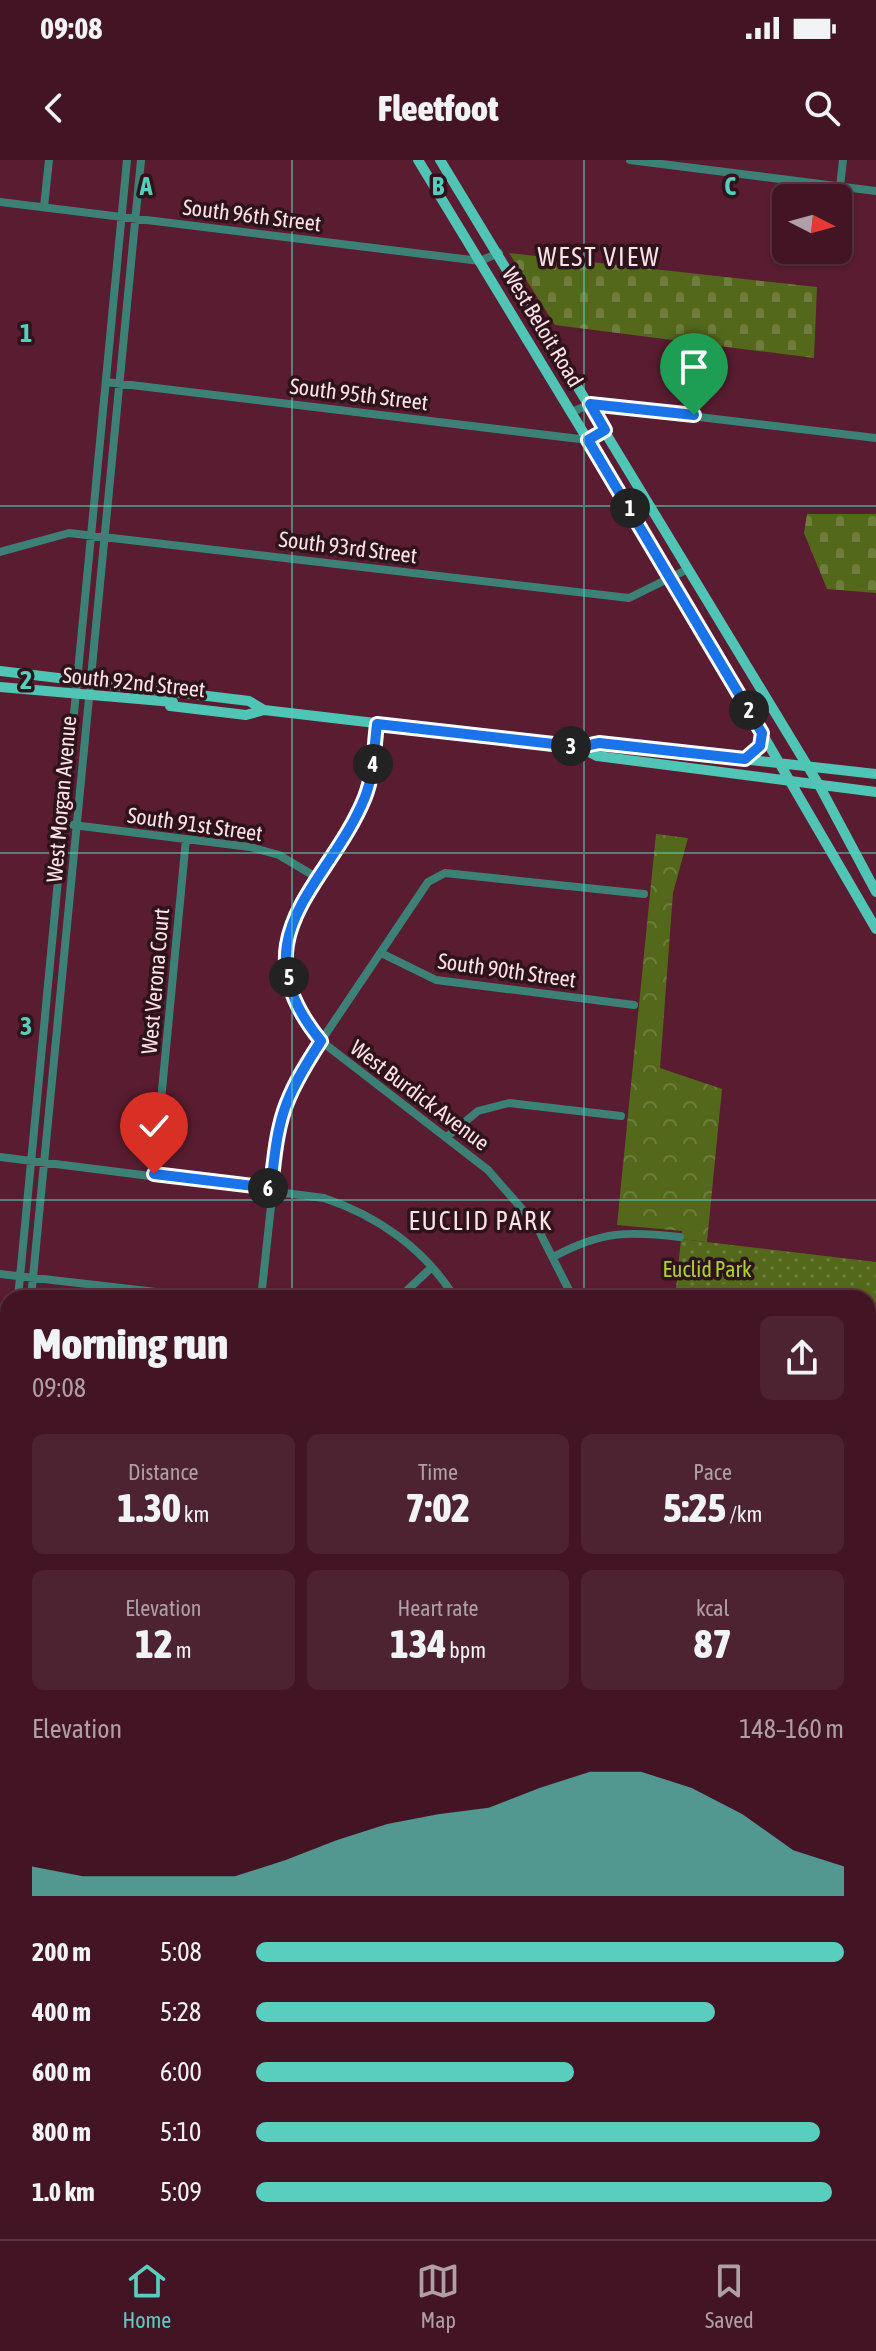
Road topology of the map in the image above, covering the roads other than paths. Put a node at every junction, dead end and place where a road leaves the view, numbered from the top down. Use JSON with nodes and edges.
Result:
{"nodes":[{"id":1,"x":49,"y":160,"type":"edge"},
{"id":2,"x":418,"y":160,"type":"edge"},
{"id":3,"x":440,"y":160,"type":"edge"},
{"id":4,"x":630,"y":160,"type":"edge"},
{"id":5,"x":843,"y":160,"type":"edge"},
{"id":6,"x":127,"y":164,"type":"edge"},
{"id":7,"x":140,"y":164,"type":"edge"},
{"id":8,"x":817,"y":184,"type":"edge"},
{"id":9,"x":840,"y":184,"type":"edge"},
{"id":10,"x":852,"y":188,"type":"edge"},
{"id":11,"x":876,"y":191,"type":"edge"},
{"id":12,"x":0,"y":202,"type":"edge"},
{"id":13,"x":44,"y":207,"type":"junction"},
{"id":14,"x":122,"y":217,"type":"junction"},
{"id":15,"x":135,"y":218,"type":"junction"},
{"id":16,"x":499,"y":253,"type":"junction"},
{"id":17,"x":117,"y":261,"type":"junction"},
{"id":18,"x":480,"y":261,"type":"junction"},
{"id":19,"x":131,"y":263,"type":"junction"},
{"id":20,"x":106,"y":382,"type":"junction"},
{"id":21,"x":121,"y":384,"type":"junction"},
{"id":22,"x":590,"y":404,"type":"junction"},
{"id":23,"x":572,"y":412,"type":"junction"},
{"id":24,"x":605,"y":430,"type":"junction"},
{"id":25,"x":876,"y":438,"type":"edge"},
{"id":26,"x":588,"y":440,"type":"junction"},
{"id":27,"x":91,"y":535,"type":"junction"},
{"id":28,"x":104,"y":536,"type":"junction"},
{"id":29,"x":0,"y":552,"type":"edge"},
{"id":30,"x":688,"y":569,"type":"junction"},
{"id":31,"x":671,"y":577,"type":"junction"},
{"id":32,"x":82,"y":626,"type":"junction"},
{"id":33,"x":95,"y":627,"type":"junction"},
{"id":34,"x":0,"y":671,"type":"edge"},
{"id":35,"x":77,"y":680,"type":"junction"},
{"id":36,"x":90,"y":682,"type":"junction"},
{"id":37,"x":0,"y":687,"type":"edge"},
{"id":38,"x":76,"y":696,"type":"junction"},
{"id":39,"x":88,"y":697,"type":"junction"},
{"id":40,"x":264,"y":710,"type":"junction"},
{"id":41,"x":377,"y":724,"type":"junction"},
{"id":42,"x":762,"y":733,"type":"junction"},
{"id":43,"x":71,"y":745,"type":"junction"},
{"id":44,"x":84,"y":746,"type":"junction"},
{"id":45,"x":580,"y":747,"type":"junction"},
{"id":46,"x":745,"y":759,"type":"junction"},
{"id":47,"x":780,"y":763,"type":"junction"},
{"id":48,"x":807,"y":766,"type":"junction"},
{"id":49,"x":876,"y":774,"type":"edge"},
{"id":50,"x":791,"y":782,"type":"junction"},
{"id":51,"x":819,"y":785,"type":"junction"},
{"id":52,"x":876,"y":792,"type":"edge"},
{"id":53,"x":63,"y":824,"type":"junction"},
{"id":54,"x":77,"y":825,"type":"junction"},
{"id":55,"x":186,"y":839,"type":"junction"},
{"id":56,"x":316,"y":877,"type":"junction"},
{"id":57,"x":876,"y":892,"type":"edge"},
{"id":58,"x":644,"y":894,"type":"dead end"},
{"id":59,"x":876,"y":929,"type":"edge"},
{"id":60,"x":381,"y":953,"type":"junction"},
{"id":61,"x":47,"y":996,"type":"junction"},
{"id":62,"x":59,"y":998,"type":"junction"},
{"id":63,"x":634,"y":1005,"type":"dead end"},
{"id":64,"x":321,"y":1041,"type":"junction"},
{"id":65,"x":621,"y":1116,"type":"dead end"},
{"id":66,"x":448,"y":1136,"type":"junction"},
{"id":67,"x":0,"y":1157,"type":"edge"},
{"id":68,"x":31,"y":1161,"type":"junction"},
{"id":69,"x":43,"y":1162,"type":"junction"},
{"id":70,"x":154,"y":1174,"type":"junction"},
{"id":71,"x":271,"y":1188,"type":"junction"},
{"id":72,"x":680,"y":1237,"type":"dead end"},
{"id":73,"x":555,"y":1256,"type":"junction"},
{"id":74,"x":432,"y":1267,"type":"junction"},
{"id":75,"x":0,"y":1274,"type":"edge"},
{"id":76,"x":20,"y":1276,"type":"junction"},
{"id":77,"x":33,"y":1278,"type":"junction"},
{"id":78,"x":19,"y":1290,"type":"edge"},
{"id":79,"x":32,"y":1290,"type":"edge"},
{"id":80,"x":138,"y":1290,"type":"edge"},
{"id":81,"x":262,"y":1290,"type":"edge"},
{"id":82,"x":408,"y":1290,"type":"edge"},
{"id":83,"x":449,"y":1290,"type":"edge"},
{"id":84,"x":570,"y":1290,"type":"edge"}],
"edges":[{"from":1,"to":13,"type":"street"},
{"from":2,"to":18,"type":"main road","name":"West Beloit Road"},
{"from":3,"to":16,"type":"main road","name":"West Beloit Road"},
{"from":4,"to":8,"type":"street"},
{"from":5,"to":9,"type":"street"},
{"from":6,"to":7,"type":"street"},
{"from":6,"to":14,"type":"street","name":"West Morgan Avenue"},
{"from":7,"to":15,"type":"street","name":"West Morgan Avenue"},
{"from":10,"to":11,"type":"street"},
{"from":12,"to":13,"type":"street","name":"South 96th Street"},
{"from":13,"to":14,"type":"street","name":"South 96th Street"},
{"from":14,"to":15,"type":"street","name":"South 96th Street"},
{"from":14,"to":17,"type":"street","name":"West Morgan Avenue"},
{"from":15,"to":18,"type":"street","name":"South 96th Street"},
{"from":15,"to":19,"type":"street","name":"West Morgan Avenue"},
{"from":16,"to":18,"type":"street","name":"South 96th Street"},
{"from":16,"to":22,"type":"main road","name":"West Beloit Road"},
{"from":17,"to":19,"type":"street"},
{"from":17,"to":20,"type":"street","name":"West Morgan Avenue"},
{"from":18,"to":23,"type":"main road","name":"West Beloit Road"},
{"from":19,"to":21,"type":"street","name":"West Morgan Avenue"},
{"from":20,"to":21,"type":"street","name":"South 95th Street"},
{"from":20,"to":27,"type":"street","name":"West Morgan Avenue"},
{"from":21,"to":26,"type":"street","name":"South 95th Street"},
{"from":21,"to":28,"type":"street","name":"West Morgan Avenue"},
{"from":22,"to":23,"type":"street"},
{"from":22,"to":24,"type":"main road","name":"West Beloit Road"},
{"from":22,"to":25,"type":"street"},
{"from":23,"to":26,"type":"main road","name":"West Beloit Road"},
{"from":24,"to":26,"type":"street"},
{"from":24,"to":30,"type":"main road","name":"West Beloit Road"},
{"from":26,"to":31,"type":"main road","name":"West Beloit Road"},
{"from":27,"to":28,"type":"street","name":"South 93rd Street"},
{"from":27,"to":29,"type":"street","name":"South 93rd Street"},
{"from":27,"to":32,"type":"street","name":"West Morgan Avenue"},
{"from":28,"to":31,"type":"street","name":"South 93rd Street"},
{"from":28,"to":33,"type":"street","name":"West Morgan Avenue"},
{"from":30,"to":31,"type":"street","name":"South 93rd Street"},
{"from":30,"to":48,"type":"main road","name":"West Beloit Road"},
{"from":31,"to":42,"type":"main road","name":"West Beloit Road"},
{"from":32,"to":33,"type":"street"},
{"from":32,"to":35,"type":"street","name":"West Morgan Avenue"},
{"from":33,"to":36,"type":"street","name":"West Morgan Avenue"},
{"from":34,"to":35,"type":"main road","name":"South 92nd Street"},
{"from":35,"to":36,"type":"main road","name":"South 92nd Street"},
{"from":35,"to":38,"type":"street","name":"West Morgan Avenue"},
{"from":36,"to":39,"type":"street","name":"West Morgan Avenue"},
{"from":36,"to":40,"type":"main road","name":"South 92nd Street"},
{"from":37,"to":38,"type":"main road","name":"South 92nd Street"},
{"from":38,"to":39,"type":"main road","name":"South 92nd Street"},
{"from":38,"to":43,"type":"street","name":"West Morgan Avenue"},
{"from":39,"to":40,"type":"main road","name":"South 92nd Street"},
{"from":39,"to":44,"type":"street","name":"West Morgan Avenue"},
{"from":40,"to":41,"type":"main road","name":"South 92nd Street"},
{"from":41,"to":45,"type":"main road","name":"South 92nd Street"},
{"from":41,"to":56,"type":"street"},
{"from":42,"to":46,"type":"main road"},
{"from":42,"to":47,"type":"main road","name":"West Beloit Road"},
{"from":43,"to":44,"type":"street"},
{"from":43,"to":53,"type":"street","name":"West Morgan Avenue"},
{"from":44,"to":54,"type":"street","name":"West Morgan Avenue"},
{"from":45,"to":46,"type":"main road","name":"South 92nd Street"},
{"from":45,"to":50,"type":"main road","name":"South 92nd Street"},
{"from":46,"to":47,"type":"main road","name":"South 92nd Street"},
{"from":47,"to":48,"type":"main road","name":"South 92nd Street"},
{"from":47,"to":50,"type":"main road","name":"West Beloit Road"},
{"from":48,"to":49,"type":"main road","name":"South 92nd Street"},
{"from":48,"to":51,"type":"main road","name":"West Beloit Road"},
{"from":50,"to":51,"type":"main road","name":"South 92nd Street"},
{"from":50,"to":59,"type":"main road","name":"West Beloit Road"},
{"from":51,"to":52,"type":"main road","name":"South 92nd Street"},
{"from":51,"to":57,"type":"main road","name":"West Beloit Road"},
{"from":53,"to":54,"type":"street","name":"South 91st Street"},
{"from":53,"to":61,"type":"street","name":"West Morgan Avenue"},
{"from":54,"to":55,"type":"street","name":"South 91st Street"},
{"from":54,"to":62,"type":"street","name":"West Morgan Avenue"},
{"from":55,"to":56,"type":"street","name":"South 91st Street"},
{"from":55,"to":70,"type":"street","name":"West Verona Court"},
{"from":56,"to":64,"type":"street"},
{"from":58,"to":60,"type":"street","name":"West Burdick Avenue"},
{"from":60,"to":63,"type":"street","name":"South 90th Street"},
{"from":60,"to":64,"type":"street","name":"West Burdick Avenue"},
{"from":61,"to":62,"type":"street"},
{"from":61,"to":68,"type":"street","name":"West Morgan Avenue"},
{"from":62,"to":69,"type":"street","name":"West Morgan Avenue"},
{"from":64,"to":66,"type":"street","name":"West Burdick Avenue"},
{"from":64,"to":71,"type":"street"},
{"from":65,"to":66,"type":"street"},
{"from":66,"to":73,"type":"street","name":"West Burdick Avenue"},
{"from":67,"to":68,"type":"street"},
{"from":68,"to":69,"type":"street"},
{"from":68,"to":76,"type":"street","name":"West Morgan Avenue"},
{"from":69,"to":70,"type":"street"},
{"from":69,"to":77,"type":"street","name":"West Morgan Avenue"},
{"from":70,"to":71,"type":"street"},
{"from":71,"to":74,"type":"street"},
{"from":71,"to":81,"type":"street"},
{"from":72,"to":73,"type":"street"},
{"from":73,"to":84,"type":"street","name":"West Burdick Avenue"},
{"from":74,"to":82,"type":"street"},
{"from":74,"to":83,"type":"street"},
{"from":75,"to":76,"type":"street"},
{"from":76,"to":77,"type":"street"},
{"from":76,"to":78,"type":"street","name":"West Morgan Avenue"},
{"from":77,"to":79,"type":"street","name":"West Morgan Avenue"},
{"from":77,"to":80,"type":"street"}]}
